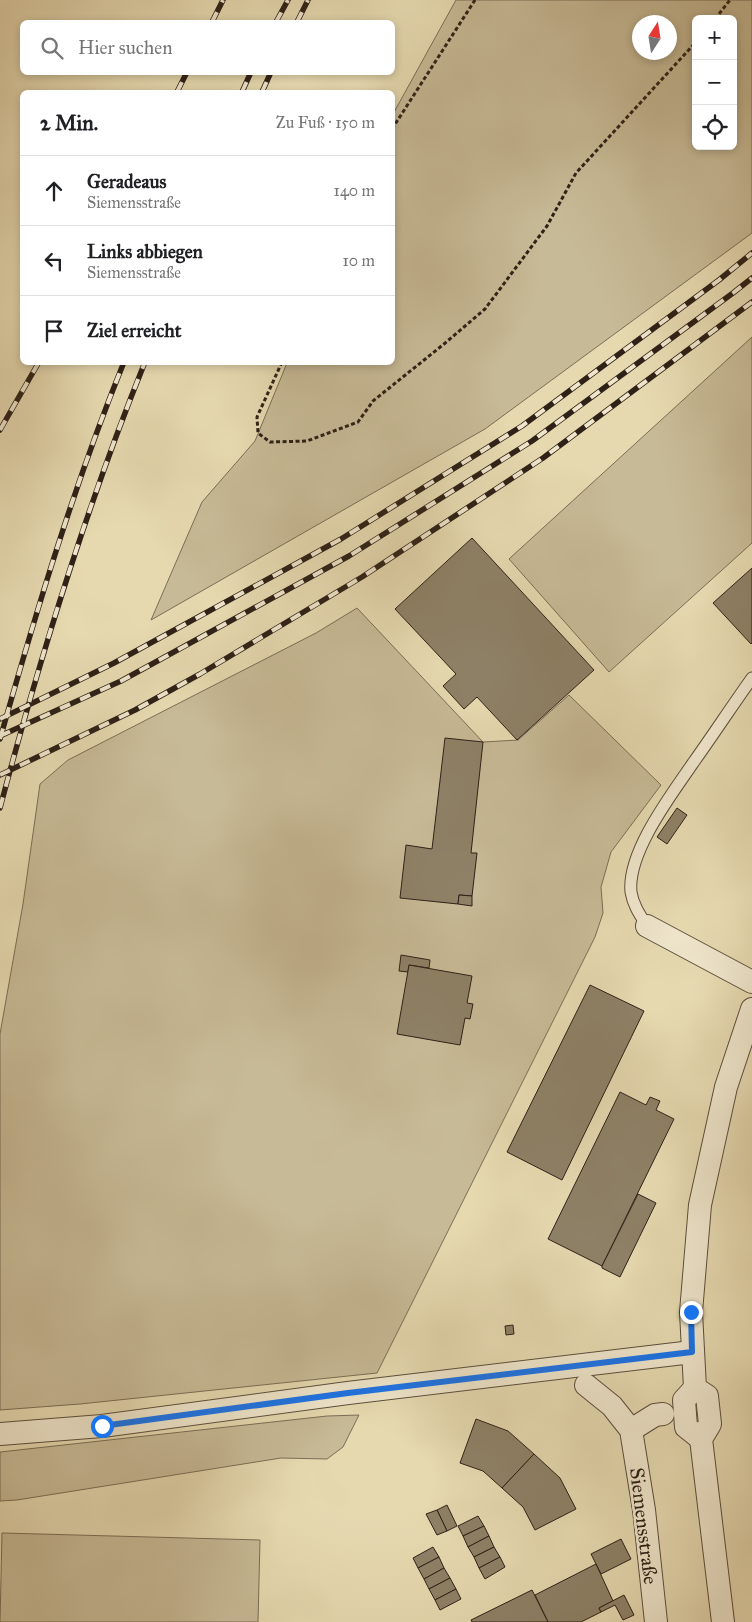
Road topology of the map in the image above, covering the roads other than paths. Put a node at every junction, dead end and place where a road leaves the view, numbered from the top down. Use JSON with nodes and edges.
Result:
{"nodes":[{"id":1,"x":752,"y":678,"type":"edge"},
{"id":2,"x":647,"y":926,"type":"joint"},
{"id":3,"x":752,"y":982,"type":"edge"},
{"id":4,"x":752,"y":1009,"type":"edge"},
{"id":5,"x":692,"y":1352,"type":"junction"},
{"id":6,"x":586,"y":1385,"type":"dead end"},
{"id":7,"x":663,"y":1414,"type":"dead end"},
{"id":8,"x":631,"y":1430,"type":"junction"},
{"id":9,"x":0,"y":1434,"type":"edge"},
{"id":10,"x":656,"y":1622,"type":"edge"},
{"id":11,"x":723,"y":1622,"type":"edge"}],
"edges":[{"from":1,"to":2,"type":"lane"},
{"from":2,"to":3,"type":"street"},
{"from":4,"to":5,"type":"street"},
{"from":5,"to":9,"type":"street"},
{"from":5,"to":11,"type":"street"},
{"from":6,"to":8,"type":"street","name":"Siemensstraße"},
{"from":7,"to":8,"type":"street"},
{"from":8,"to":10,"type":"street","name":"Siemensstraße"}]}
